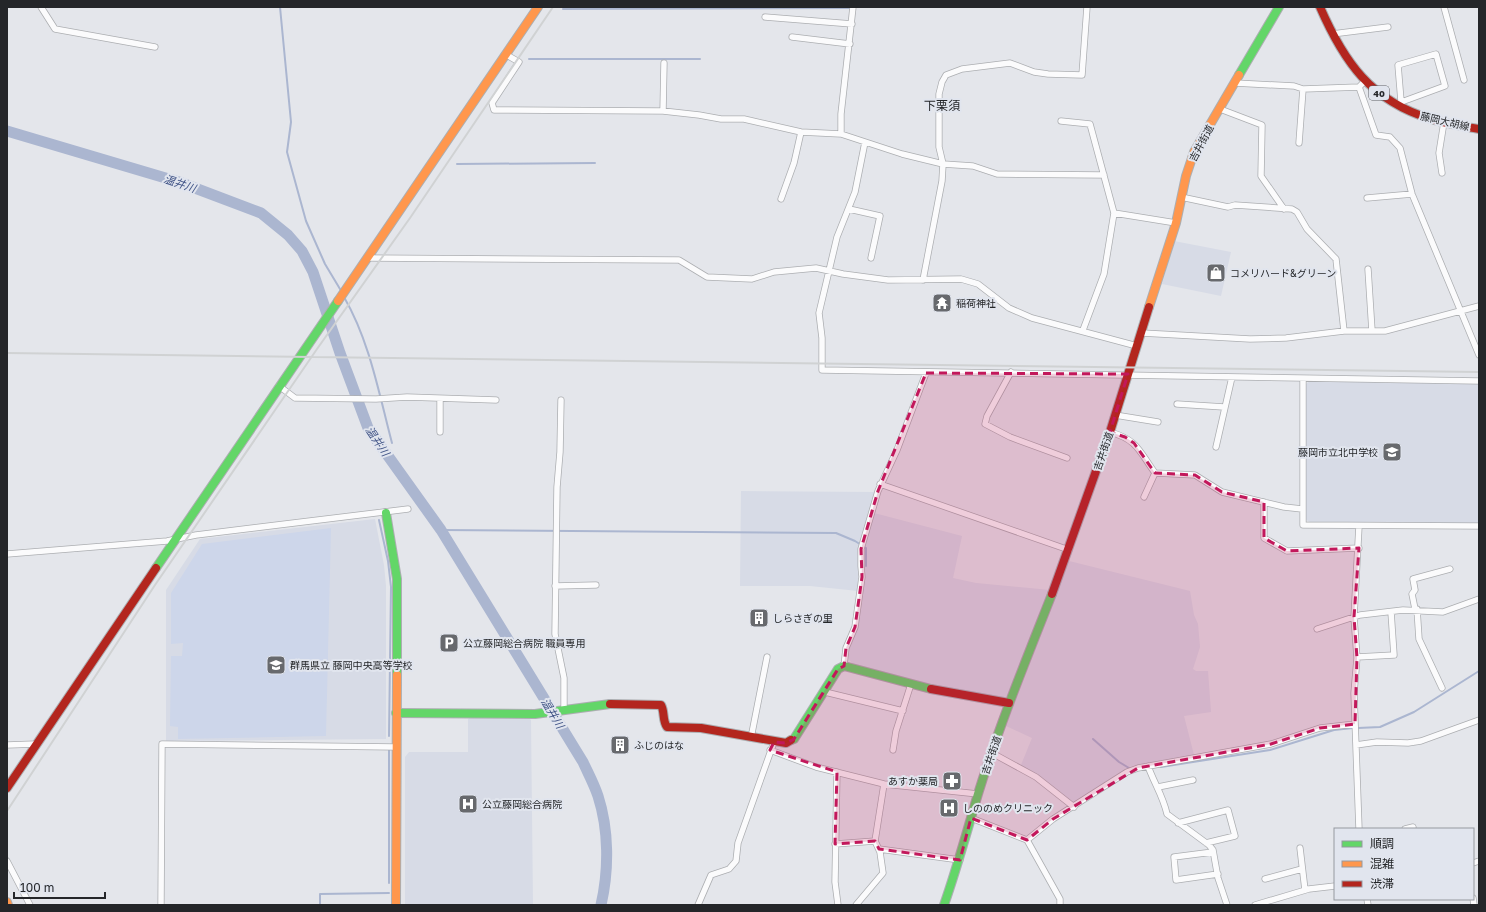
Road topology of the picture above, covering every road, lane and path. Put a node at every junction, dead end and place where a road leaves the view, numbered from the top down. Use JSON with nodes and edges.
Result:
{"nodes":[{"id":1,"x":41,"y":7,"type":"edge"},
{"id":2,"x":538,"y":7,"type":"edge"},
{"id":3,"x":853,"y":7,"type":"edge"},
{"id":4,"x":1087,"y":7,"type":"edge"},
{"id":5,"x":1279,"y":7,"type":"edge"},
{"id":6,"x":1320,"y":7,"type":"edge"},
{"id":7,"x":1444,"y":7,"type":"edge"},
{"id":8,"x":765,"y":17,"type":"dead end"},
{"id":9,"x":852,"y":24,"type":"junction"},
{"id":10,"x":1388,"y":27,"type":"dead end"},
{"id":11,"x":1331,"y":34,"type":"junction"},
{"id":12,"x":792,"y":37,"type":"dead end"},
{"id":13,"x":850,"y":44,"type":"junction"},
{"id":14,"x":154,"y":47,"type":"dead end"},
{"id":15,"x":506,"y":54,"type":"junction"},
{"id":16,"x":664,"y":63,"type":"dead end"},
{"id":17,"x":1464,"y":80,"type":"dead end"},
{"id":18,"x":1236,"y":83,"type":"junction"},
{"id":19,"x":1362,"y":84,"type":"junction"},
{"id":20,"x":1303,"y":89,"type":"junction"},
{"id":21,"x":1398,"y":102,"type":"junction"},
{"id":22,"x":1220,"y":109,"type":"junction"},
{"id":23,"x":664,"y":111,"type":"junction"},
{"id":24,"x":1061,"y":121,"type":"dead end"},
{"id":25,"x":1444,"y":122,"type":"junction"},
{"id":26,"x":1479,"y":129,"type":"edge"},
{"id":27,"x":801,"y":132,"type":"junction"},
{"id":28,"x":841,"y":134,"type":"junction"},
{"id":29,"x":865,"y":142,"type":"junction"},
{"id":30,"x":1299,"y":143,"type":"dead end"},
{"id":31,"x":943,"y":164,"type":"junction"},
{"id":32,"x":1442,"y":174,"type":"dead end"},
{"id":33,"x":1104,"y":175,"type":"junction"},
{"id":34,"x":1412,"y":194,"type":"junction"},
{"id":35,"x":1181,"y":197,"type":"junction"},
{"id":36,"x":1367,"y":198,"type":"dead end"},
{"id":37,"x":781,"y":199,"type":"dead end"},
{"id":38,"x":849,"y":209,"type":"junction"},
{"id":39,"x":1284,"y":209,"type":"junction"},
{"id":40,"x":1114,"y":214,"type":"junction"},
{"id":41,"x":1176,"y":223,"type":"junction"},
{"id":42,"x":367,"y":258,"type":"junction"},
{"id":43,"x":871,"y":258,"type":"dead end"},
{"id":44,"x":1368,"y":268,"type":"dead end"},
{"id":45,"x":829,"y":271,"type":"junction"},
{"id":46,"x":923,"y":280,"type":"junction"},
{"id":47,"x":1479,"y":306,"type":"edge"},
{"id":48,"x":1459,"y":310,"type":"junction"},
{"id":49,"x":1083,"y":330,"type":"junction"},
{"id":50,"x":1344,"y":331,"type":"junction"},
{"id":51,"x":1372,"y":331,"type":"junction"},
{"id":52,"x":1142,"y":333,"type":"junction"},
{"id":53,"x":1137,"y":346,"type":"junction"},
{"id":54,"x":1479,"y":355,"type":"edge"},
{"id":55,"x":1011,"y":372,"type":"junction"},
{"id":56,"x":926,"y":373,"type":"junction"},
{"id":57,"x":1128,"y":374,"type":"junction"},
{"id":58,"x":1232,"y":377,"type":"junction"},
{"id":59,"x":1303,"y":379,"type":"junction"},
{"id":60,"x":1479,"y":381,"type":"edge"},
{"id":61,"x":279,"y":386,"type":"junction"},
{"id":62,"x":440,"y":399,"type":"junction"},
{"id":63,"x":496,"y":400,"type":"dead end"},
{"id":64,"x":561,"y":400,"type":"dead end"},
{"id":65,"x":1177,"y":404,"type":"dead end"},
{"id":66,"x":1224,"y":407,"type":"junction"},
{"id":67,"x":1116,"y":415,"type":"junction"},
{"id":68,"x":1158,"y":422,"type":"dead end"},
{"id":69,"x":440,"y":432,"type":"dead end"},
{"id":70,"x":1110,"y":432,"type":"junction"},
{"id":71,"x":1216,"y":447,"type":"dead end"},
{"id":72,"x":1067,"y":458,"type":"dead end"},
{"id":73,"x":1155,"y":473,"type":"junction"},
{"id":74,"x":880,"y":484,"type":"junction"},
{"id":75,"x":1144,"y":497,"type":"dead end"},
{"id":76,"x":1264,"y":502,"type":"junction"},
{"id":77,"x":408,"y":509,"type":"dead end"},
{"id":78,"x":1302,"y":509,"type":"junction"},
{"id":79,"x":386,"y":512,"type":"junction"},
{"id":80,"x":1359,"y":526,"type":"junction"},
{"id":81,"x":1479,"y":526,"type":"edge"},
{"id":82,"x":176,"y":539,"type":"junction"},
{"id":83,"x":1359,"y":548,"type":"junction"},
{"id":84,"x":1069,"y":550,"type":"junction"},
{"id":85,"x":7,"y":554,"type":"edge"},
{"id":86,"x":1450,"y":569,"type":"dead end"},
{"id":87,"x":596,"y":585,"type":"dead end"},
{"id":88,"x":555,"y":586,"type":"junction"},
{"id":89,"x":1479,"y":599,"type":"edge"},
{"id":90,"x":1416,"y":610,"type":"junction"},
{"id":91,"x":1391,"y":612,"type":"junction"},
{"id":92,"x":1354,"y":617,"type":"junction"},
{"id":93,"x":1317,"y":630,"type":"dead end"},
{"id":94,"x":767,"y":657,"type":"dead end"},
{"id":95,"x":1357,"y":657,"type":"junction"},
{"id":96,"x":844,"y":666,"type":"junction"},
{"id":97,"x":911,"y":684,"type":"junction"},
{"id":98,"x":1442,"y":688,"type":"dead end"},
{"id":99,"x":825,"y":692,"type":"junction"},
{"id":100,"x":1009,"y":704,"type":"junction"},
{"id":101,"x":564,"y":710,"type":"junction"},
{"id":102,"x":903,"y":711,"type":"junction"},
{"id":103,"x":396,"y":713,"type":"junction"},
{"id":104,"x":1479,"y":720,"type":"edge"},
{"id":105,"x":1356,"y":724,"type":"junction"},
{"id":106,"x":751,"y":738,"type":"junction"},
{"id":107,"x":774,"y":742,"type":"junction"},
{"id":108,"x":36,"y":744,"type":"junction"},
{"id":109,"x":7,"y":745,"type":"edge"},
{"id":110,"x":1356,"y":745,"type":"junction"},
{"id":111,"x":396,"y":747,"type":"junction"},
{"id":112,"x":770,"y":750,"type":"junction"},
{"id":113,"x":893,"y":750,"type":"dead end"},
{"id":114,"x":992,"y":752,"type":"junction"},
{"id":115,"x":1148,"y":766,"type":"junction"},
{"id":116,"x":837,"y":772,"type":"junction"},
{"id":117,"x":1193,"y":780,"type":"dead end"},
{"id":118,"x":884,"y":784,"type":"junction"},
{"id":119,"x":1158,"y":787,"type":"junction"},
{"id":120,"x":7,"y":788,"type":"edge"},
{"id":121,"x":978,"y":794,"type":"junction"},
{"id":122,"x":1074,"y":807,"type":"junction"},
{"id":123,"x":971,"y":818,"type":"junction"},
{"id":124,"x":1178,"y":823,"type":"junction"},
{"id":125,"x":1413,"y":827,"type":"dead end"},
{"id":126,"x":1359,"y":828,"type":"edge"},
{"id":127,"x":1409,"y":828,"type":"edge"},
{"id":128,"x":1027,"y":840,"type":"junction"},
{"id":129,"x":875,"y":841,"type":"junction"},
{"id":130,"x":1206,"y":843,"type":"junction"},
{"id":131,"x":835,"y":844,"type":"junction"},
{"id":132,"x":1300,"y":848,"type":"dead end"},
{"id":133,"x":879,"y":849,"type":"junction"},
{"id":134,"x":1213,"y":852,"type":"junction"},
{"id":135,"x":960,"y":860,"type":"junction"},
{"id":136,"x":7,"y":861,"type":"edge"},
{"id":137,"x":1302,"y":869,"type":"junction"},
{"id":138,"x":1218,"y":874,"type":"junction"},
{"id":139,"x":1265,"y":879,"type":"dead end"},
{"id":140,"x":1334,"y":886,"type":"edge"},
{"id":141,"x":1305,"y":890,"type":"junction"},
{"id":142,"x":30,"y":905,"type":"edge"},
{"id":143,"x":161,"y":905,"type":"edge"},
{"id":144,"x":396,"y":905,"type":"edge"},
{"id":145,"x":698,"y":905,"type":"edge"},
{"id":146,"x":838,"y":905,"type":"edge"},
{"id":147,"x":856,"y":905,"type":"edge"},
{"id":148,"x":944,"y":905,"type":"edge"},
{"id":149,"x":1060,"y":905,"type":"edge"},
{"id":150,"x":1227,"y":905,"type":"edge"},
{"id":151,"x":1255,"y":905,"type":"edge"}],
"edges":[{"from":1,"to":14,"type":"street"},
{"from":2,"to":15,"type":"street"},
{"from":3,"to":9,"type":"street"},
{"from":4,"to":31,"type":"street"},
{"from":5,"to":18,"type":"street","name":"吉井街道"},
{"from":6,"to":11,"type":"street","name":"藤岡大胡線","number":"40"},
{"from":7,"to":17,"type":"street"},
{"from":8,"to":9,"type":"street"},
{"from":9,"to":13,"type":"street"},
{"from":10,"to":11,"type":"street"},
{"from":11,"to":19,"type":"street","name":"藤岡大胡線","number":"40"},
{"from":12,"to":13,"type":"street"},
{"from":13,"to":28,"type":"street"},
{"from":15,"to":23,"type":"street"},
{"from":15,"to":42,"type":"street"},
{"from":16,"to":23,"type":"street"},
{"from":18,"to":20,"type":"street"},
{"from":18,"to":22,"type":"street","name":"吉井街道"},
{"from":19,"to":20,"type":"street"},
{"from":19,"to":21,"type":"street","name":"藤岡大胡線","number":"40"},
{"from":19,"to":34,"type":"street"},
{"from":20,"to":30,"type":"street"},
{"from":21,"to":21,"type":"street"},
{"from":21,"to":25,"type":"street","name":"藤岡大胡線","number":"40"},
{"from":22,"to":35,"type":"street","name":"吉井街道"},
{"from":22,"to":39,"type":"street"},
{"from":23,"to":27,"type":"street"},
{"from":24,"to":33,"type":"street"},
{"from":25,"to":26,"type":"street","name":"藤岡大胡線","number":"40"},
{"from":25,"to":32,"type":"street"},
{"from":27,"to":28,"type":"street"},
{"from":27,"to":37,"type":"street"},
{"from":28,"to":29,"type":"street"},
{"from":29,"to":31,"type":"street"},
{"from":29,"to":38,"type":"street"},
{"from":31,"to":33,"type":"street"},
{"from":31,"to":46,"type":"street"},
{"from":33,"to":40,"type":"street"},
{"from":34,"to":36,"type":"street"},
{"from":34,"to":48,"type":"street"},
{"from":35,"to":39,"type":"street"},
{"from":35,"to":41,"type":"street","name":"吉井街道"},
{"from":38,"to":43,"type":"street"},
{"from":38,"to":45,"type":"street"},
{"from":39,"to":50,"type":"street"},
{"from":40,"to":41,"type":"street"},
{"from":40,"to":49,"type":"street"},
{"from":41,"to":52,"type":"street","name":"吉井街道"},
{"from":42,"to":45,"type":"street"},
{"from":42,"to":61,"type":"street"},
{"from":44,"to":51,"type":"street"},
{"from":45,"to":46,"type":"street"},
{"from":45,"to":56,"type":"street"},
{"from":46,"to":49,"type":"street"},
{"from":47,"to":48,"type":"street"},
{"from":48,"to":51,"type":"street"},
{"from":48,"to":54,"type":"street"},
{"from":49,"to":53,"type":"street"},
{"from":50,"to":51,"type":"street"},
{"from":50,"to":52,"type":"street"},
{"from":52,"to":53,"type":"street","name":"吉井街道"},
{"from":53,"to":57,"type":"street","name":"吉井街道"},
{"from":55,"to":56,"type":"street"},
{"from":55,"to":57,"type":"street"},
{"from":55,"to":72,"type":"street"},
{"from":56,"to":74,"type":"street"},
{"from":57,"to":58,"type":"street"},
{"from":57,"to":67,"type":"street","name":"吉井街道"},
{"from":58,"to":59,"type":"street"},
{"from":58,"to":66,"type":"street"},
{"from":59,"to":60,"type":"street"},
{"from":59,"to":78,"type":"street"},
{"from":61,"to":62,"type":"street"},
{"from":61,"to":82,"type":"street"},
{"from":62,"to":63,"type":"street"},
{"from":62,"to":69,"type":"street"},
{"from":64,"to":88,"type":"street"},
{"from":65,"to":66,"type":"street"},
{"from":66,"to":71,"type":"street"},
{"from":67,"to":68,"type":"street"},
{"from":67,"to":70,"type":"street","name":"吉井街道"},
{"from":70,"to":73,"type":"street"},
{"from":70,"to":84,"type":"street","name":"吉井街道"},
{"from":73,"to":75,"type":"street"},
{"from":73,"to":76,"type":"street"},
{"from":74,"to":84,"type":"street"},
{"from":74,"to":96,"type":"street"},
{"from":76,"to":78,"type":"street"},
{"from":76,"to":83,"type":"street"},
{"from":77,"to":79,"type":"street"},
{"from":78,"to":80,"type":"street"},
{"from":79,"to":82,"type":"street"},
{"from":79,"to":103,"type":"street"},
{"from":80,"to":81,"type":"street"},
{"from":80,"to":83,"type":"street"},
{"from":82,"to":85,"type":"street"},
{"from":82,"to":108,"type":"street"},
{"from":83,"to":92,"type":"street"},
{"from":84,"to":100,"type":"street","name":"吉井街道"},
{"from":86,"to":90,"type":"street"},
{"from":87,"to":88,"type":"street"},
{"from":88,"to":101,"type":"street"},
{"from":89,"to":90,"type":"street"},
{"from":90,"to":91,"type":"street"},
{"from":90,"to":98,"type":"street"},
{"from":91,"to":92,"type":"street"},
{"from":91,"to":95,"type":"street"},
{"from":92,"to":93,"type":"street"},
{"from":92,"to":95,"type":"street"},
{"from":94,"to":106,"type":"street"},
{"from":95,"to":105,"type":"street"},
{"from":96,"to":97,"type":"street"},
{"from":96,"to":99,"type":"street"},
{"from":97,"to":100,"type":"street"},
{"from":97,"to":102,"type":"street"},
{"from":99,"to":102,"type":"street"},
{"from":99,"to":107,"type":"street"},
{"from":100,"to":114,"type":"street","name":"吉井街道"},
{"from":101,"to":103,"type":"street"},
{"from":101,"to":106,"type":"street"},
{"from":102,"to":113,"type":"street"},
{"from":103,"to":111,"type":"street"},
{"from":104,"to":110,"type":"street"},
{"from":105,"to":110,"type":"street"},
{"from":105,"to":115,"type":"street"},
{"from":106,"to":107,"type":"street"},
{"from":107,"to":112,"type":"street"},
{"from":108,"to":109,"type":"street"},
{"from":108,"to":120,"type":"street"},
{"from":110,"to":126,"type":"street"},
{"from":111,"to":143,"type":"street"},
{"from":111,"to":144,"type":"street"},
{"from":112,"to":116,"type":"street"},
{"from":112,"to":145,"type":"street"},
{"from":114,"to":121,"type":"street","name":"吉井街道"},
{"from":114,"to":122,"type":"street"},
{"from":115,"to":119,"type":"street"},
{"from":115,"to":122,"type":"street"},
{"from":116,"to":118,"type":"street"},
{"from":116,"to":131,"type":"street"},
{"from":117,"to":119,"type":"street"},
{"from":118,"to":121,"type":"street"},
{"from":118,"to":129,"type":"street"},
{"from":119,"to":124,"type":"street"},
{"from":121,"to":123,"type":"street","name":"吉井街道"},
{"from":122,"to":128,"type":"street"},
{"from":123,"to":128,"type":"street"},
{"from":123,"to":135,"type":"street","name":"吉井街道"},
{"from":124,"to":130,"type":"street"},
{"from":124,"to":130,"type":"street"},
{"from":125,"to":127,"type":"street"},
{"from":128,"to":149,"type":"street"},
{"from":129,"to":131,"type":"street"},
{"from":129,"to":133,"type":"street"},
{"from":130,"to":134,"type":"street"},
{"from":131,"to":146,"type":"street"},
{"from":132,"to":137,"type":"street"},
{"from":133,"to":135,"type":"street"},
{"from":133,"to":147,"type":"street"},
{"from":134,"to":138,"type":"street"},
{"from":134,"to":138,"type":"street"},
{"from":135,"to":148,"type":"street","name":"吉井街道"},
{"from":136,"to":142,"type":"street"},
{"from":137,"to":139,"type":"street"},
{"from":137,"to":141,"type":"street"},
{"from":138,"to":150,"type":"street"},
{"from":140,"to":141,"type":"street"},
{"from":141,"to":151,"type":"street"}]}
